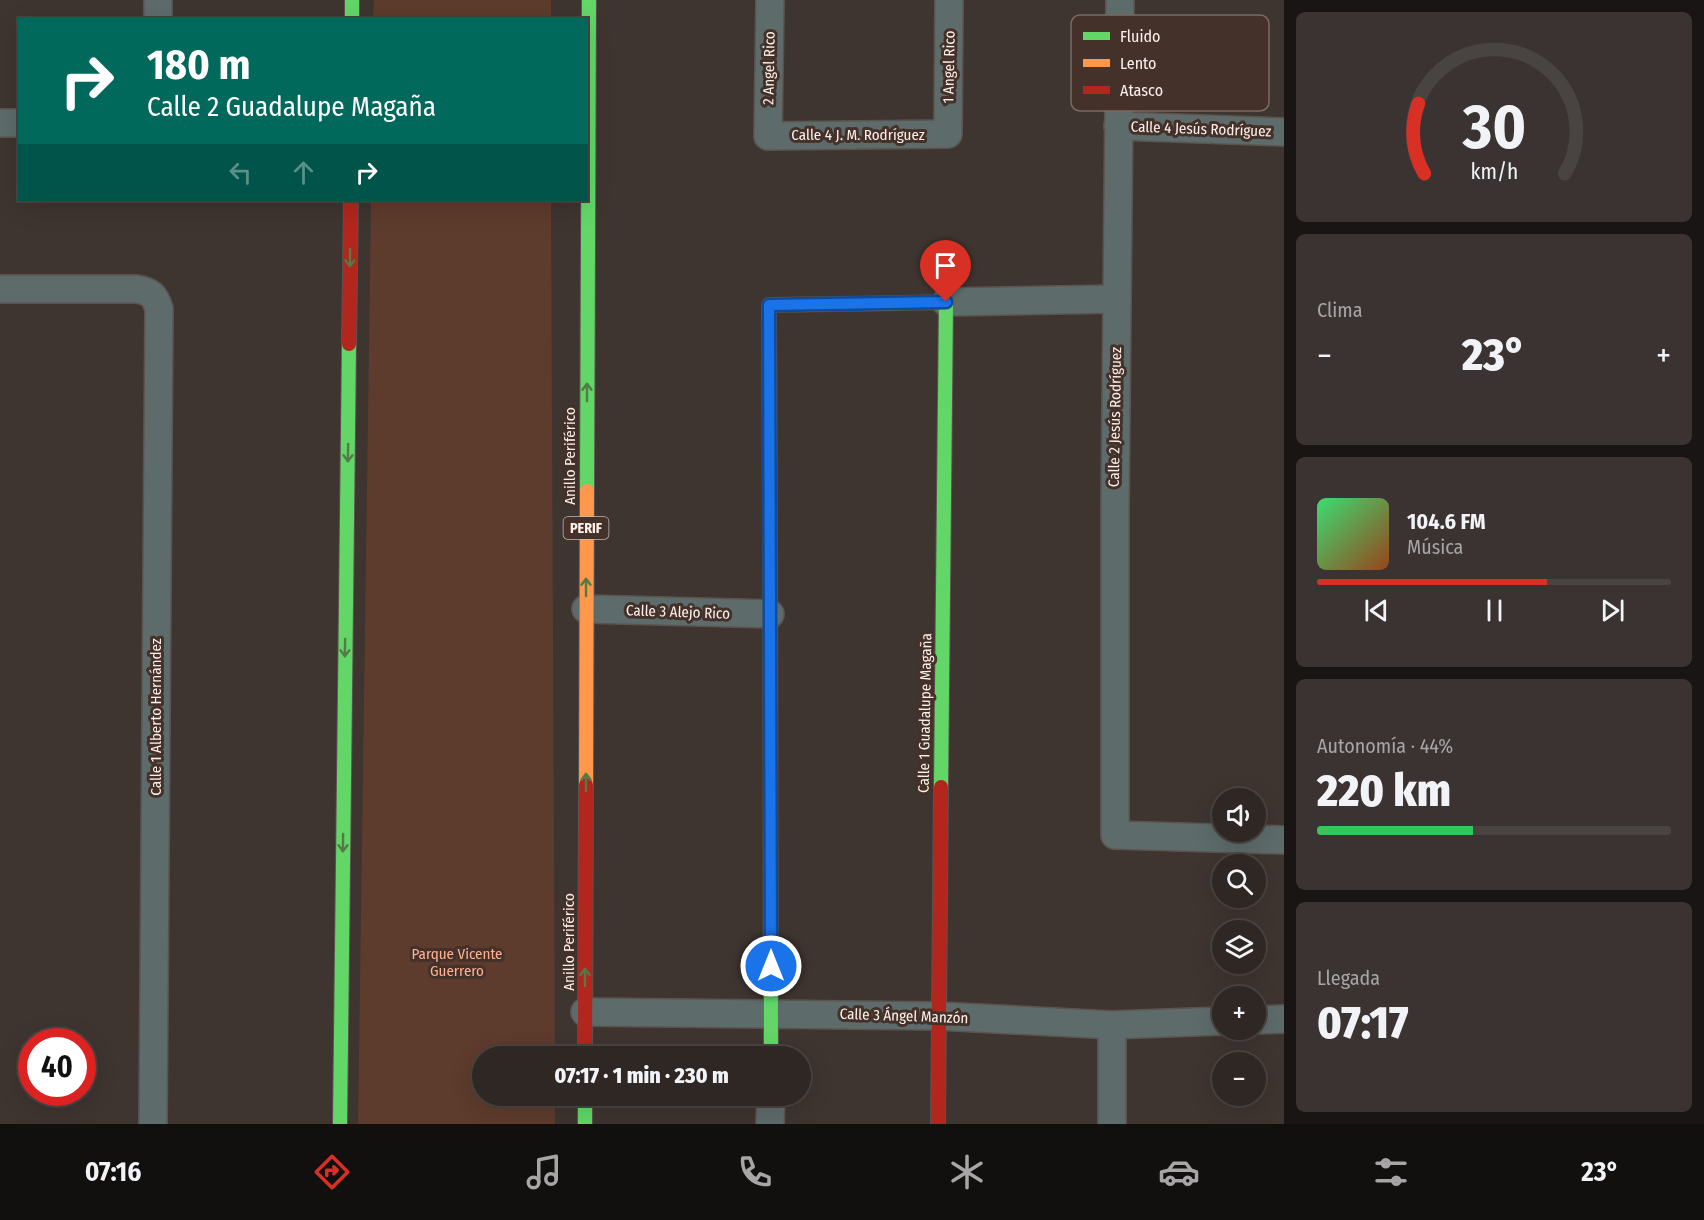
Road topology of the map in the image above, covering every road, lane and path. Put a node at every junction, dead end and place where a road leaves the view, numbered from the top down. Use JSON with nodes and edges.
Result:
{"nodes":[{"id":1,"x":158,"y":0,"type":"edge"},
{"id":2,"x":352,"y":0,"type":"edge"},
{"id":3,"x":589,"y":0,"type":"edge"},
{"id":4,"x":770,"y":0,"type":"edge"},
{"id":5,"x":949,"y":0,"type":"edge"},
{"id":6,"x":1120,"y":0,"type":"edge"},
{"id":7,"x":1120,"y":15,"type":"edge"},
{"id":8,"x":158,"y":18,"type":"edge"},
{"id":9,"x":352,"y":18,"type":"edge"},
{"id":10,"x":1118,"y":111,"type":"edge"},
{"id":11,"x":0,"y":123,"type":"edge"},
{"id":12,"x":18,"y":123,"type":"edge"},
{"id":13,"x":1118,"y":126,"type":"junction"},
{"id":14,"x":1284,"y":132,"type":"edge"},
{"id":15,"x":948,"y":134,"type":"joint"},
{"id":16,"x":768,"y":136,"type":"joint"},
{"id":17,"x":351,"y":201,"type":"edge"},
{"id":18,"x":0,"y":289,"type":"edge"},
{"id":19,"x":1117,"y":299,"type":"junction"},
{"id":20,"x":946,"y":302,"type":"junction"},
{"id":21,"x":586,"y":609,"type":"junction"},
{"id":22,"x":770,"y":614,"type":"junction"},
{"id":23,"x":1284,"y":840,"type":"edge"},
{"id":24,"x":585,"y":1012,"type":"junction"},
{"id":25,"x":771,"y":1013,"type":"junction"},
{"id":26,"x":938,"y":1016,"type":"junction"},
{"id":27,"x":1284,"y":1018,"type":"edge"},
{"id":28,"x":1266,"y":1019,"type":"edge"},
{"id":29,"x":1212,"y":1021,"type":"edge"},
{"id":30,"x":1112,"y":1025,"type":"junction"},
{"id":31,"x":585,"y":1046,"type":"edge"},
{"id":32,"x":771,"y":1046,"type":"edge"},
{"id":33,"x":585,"y":1106,"type":"edge"},
{"id":34,"x":771,"y":1106,"type":"edge"},
{"id":35,"x":153,"y":1124,"type":"edge"},
{"id":36,"x":340,"y":1124,"type":"edge"},
{"id":37,"x":585,"y":1124,"type":"edge"},
{"id":38,"x":770,"y":1124,"type":"edge"},
{"id":39,"x":938,"y":1124,"type":"edge"},
{"id":40,"x":1112,"y":1124,"type":"edge"}],
"edges":[{"from":1,"to":8,"type":"street"},
{"from":2,"to":9,"type":"main road"},
{"from":21,"to":3,"type":"main road","name":"Anillo Periférico","number":"PERIF","one_way":true},
{"from":4,"to":16,"type":"street","name":"2 Angel Rico"},
{"from":5,"to":15,"type":"street","name":"1 Angel Rico"},
{"from":6,"to":7,"type":"street","name":"Calle 2 Jesús Rodríguez"},
{"from":10,"to":13,"type":"street","name":"Calle 2 Jesús Rodríguez"},
{"from":11,"to":12,"type":"street"},
{"from":13,"to":14,"type":"street","name":"Calle 4 Jesús Rodríguez"},
{"from":13,"to":19,"type":"street","name":"Calle 2 Jesús Rodríguez"},
{"from":15,"to":16,"type":"street","name":"Calle 4 J. M. Rodríguez"},
{"from":17,"to":36,"type":"main road","one_way":true},
{"from":18,"to":35,"type":"street","name":"Calle 1 Alberto Hernández"},
{"from":19,"to":20,"type":"street"},
{"from":19,"to":23,"type":"street","name":"Calle 2 Jesús Rodríguez"},
{"from":20,"to":22,"type":"main road"},
{"from":20,"to":26,"type":"main road","name":"Calle 1 Guadalupe Magaña"},
{"from":21,"to":22,"type":"street","name":"Calle 3 Alejo Rico"},
{"from":24,"to":21,"type":"main road","name":"Anillo Periférico","number":"PERIF","one_way":true},
{"from":22,"to":25,"type":"main road"},
{"from":24,"to":25,"type":"street","name":"Calle 3 Ángel Manzón"},
{"from":24,"to":31,"type":"main road","name":"Anillo Periférico","number":"PERIF"},
{"from":25,"to":26,"type":"street","name":"Calle 3 Ángel Manzón"},
{"from":25,"to":32,"type":"main road"},
{"from":26,"to":30,"type":"street","name":"Calle 3 Ángel Manzón"},
{"from":26,"to":39,"type":"main road","name":"Calle 1 Guadalupe Magaña"},
{"from":27,"to":28,"type":"street"},
{"from":29,"to":30,"type":"street","name":"Calle 3 Ángel Manzón"},
{"from":30,"to":40,"type":"street"},
{"from":33,"to":37,"type":"main road"},
{"from":34,"to":38,"type":"street"}]}
